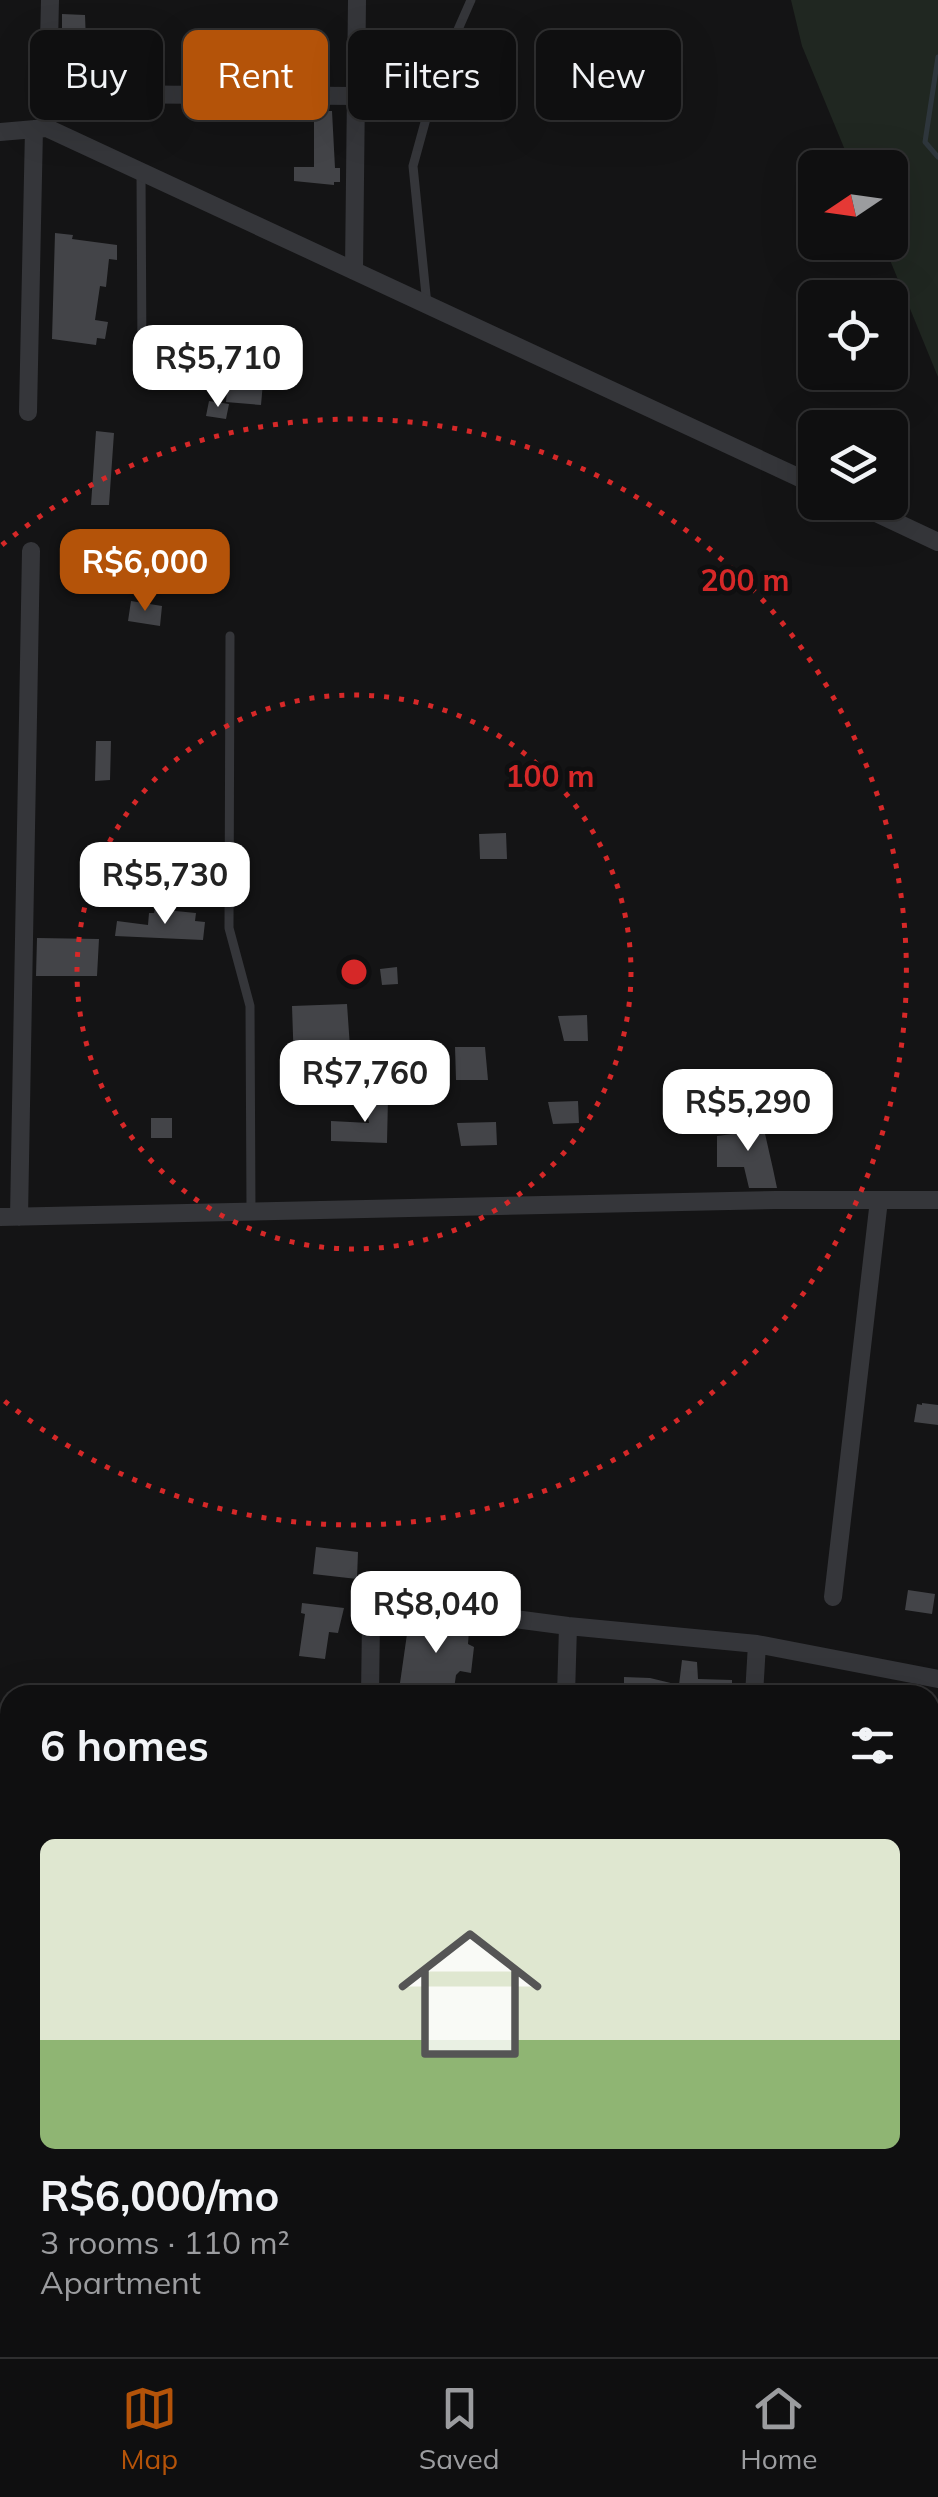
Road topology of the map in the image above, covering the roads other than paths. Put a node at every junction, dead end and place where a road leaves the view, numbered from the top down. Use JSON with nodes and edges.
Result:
{"nodes":[{"id":1,"x":50,"y":0,"type":"edge"},
{"id":2,"x":357,"y":0,"type":"edge"},
{"id":3,"x":471,"y":0,"type":"edge"},
{"id":4,"x":357,"y":30,"type":"edge"},
{"id":5,"x":163,"y":95,"type":"edge"},
{"id":6,"x":348,"y":96,"type":"edge"},
{"id":7,"x":356,"y":120,"type":"edge"},
{"id":8,"x":41,"y":129,"type":"junction"},
{"id":9,"x":0,"y":132,"type":"edge"},
{"id":10,"x":141,"y":172,"type":"junction"},
{"id":11,"x":354,"y":271,"type":"junction"},
{"id":12,"x":427,"y":305,"type":"junction"},
{"id":13,"x":216,"y":383,"type":"dead end"},
{"id":14,"x":28,"y":412,"type":"dead end"},
{"id":15,"x":798,"y":477,"type":"edge"},
{"id":16,"x":891,"y":520,"type":"edge"},
{"id":17,"x":938,"y":542,"type":"edge"},
{"id":18,"x":31,"y":551,"type":"dead end"},
{"id":19,"x":230,"y":636,"type":"dead end"},
{"id":20,"x":879,"y":1200,"type":"junction"},
{"id":21,"x":938,"y":1200,"type":"edge"},
{"id":22,"x":251,"y":1211,"type":"junction"},
{"id":23,"x":9,"y":1217,"type":"edge"},
{"id":24,"x":833,"y":1597,"type":"dead end"},
{"id":25,"x":568,"y":1626,"type":"junction"},
{"id":26,"x":757,"y":1644,"type":"junction"},
{"id":27,"x":938,"y":1679,"type":"edge"},
{"id":28,"x":370,"y":1685,"type":"edge"},
{"id":29,"x":566,"y":1685,"type":"edge"},
{"id":30,"x":755,"y":1685,"type":"edge"}],
"edges":[{"from":1,"to":8,"type":"street"},
{"from":2,"to":4,"type":"street"},
{"from":3,"to":12,"type":"lane"},
{"from":5,"to":6,"type":"street"},
{"from":7,"to":11,"type":"street"},
{"from":8,"to":9,"type":"street"},
{"from":8,"to":10,"type":"street"},
{"from":8,"to":14,"type":"street"},
{"from":10,"to":11,"type":"street"},
{"from":10,"to":13,"type":"lane"},
{"from":11,"to":12,"type":"street"},
{"from":12,"to":15,"type":"street"},
{"from":16,"to":17,"type":"street"},
{"from":18,"to":23,"type":"street"},
{"from":19,"to":22,"type":"lane"},
{"from":20,"to":21,"type":"street"},
{"from":20,"to":22,"type":"street"},
{"from":20,"to":24,"type":"street"},
{"from":22,"to":23,"type":"street"},
{"from":25,"to":26,"type":"street"},
{"from":25,"to":28,"type":"street"},
{"from":25,"to":29,"type":"street"},
{"from":26,"to":27,"type":"street"},
{"from":26,"to":30,"type":"street"}]}
